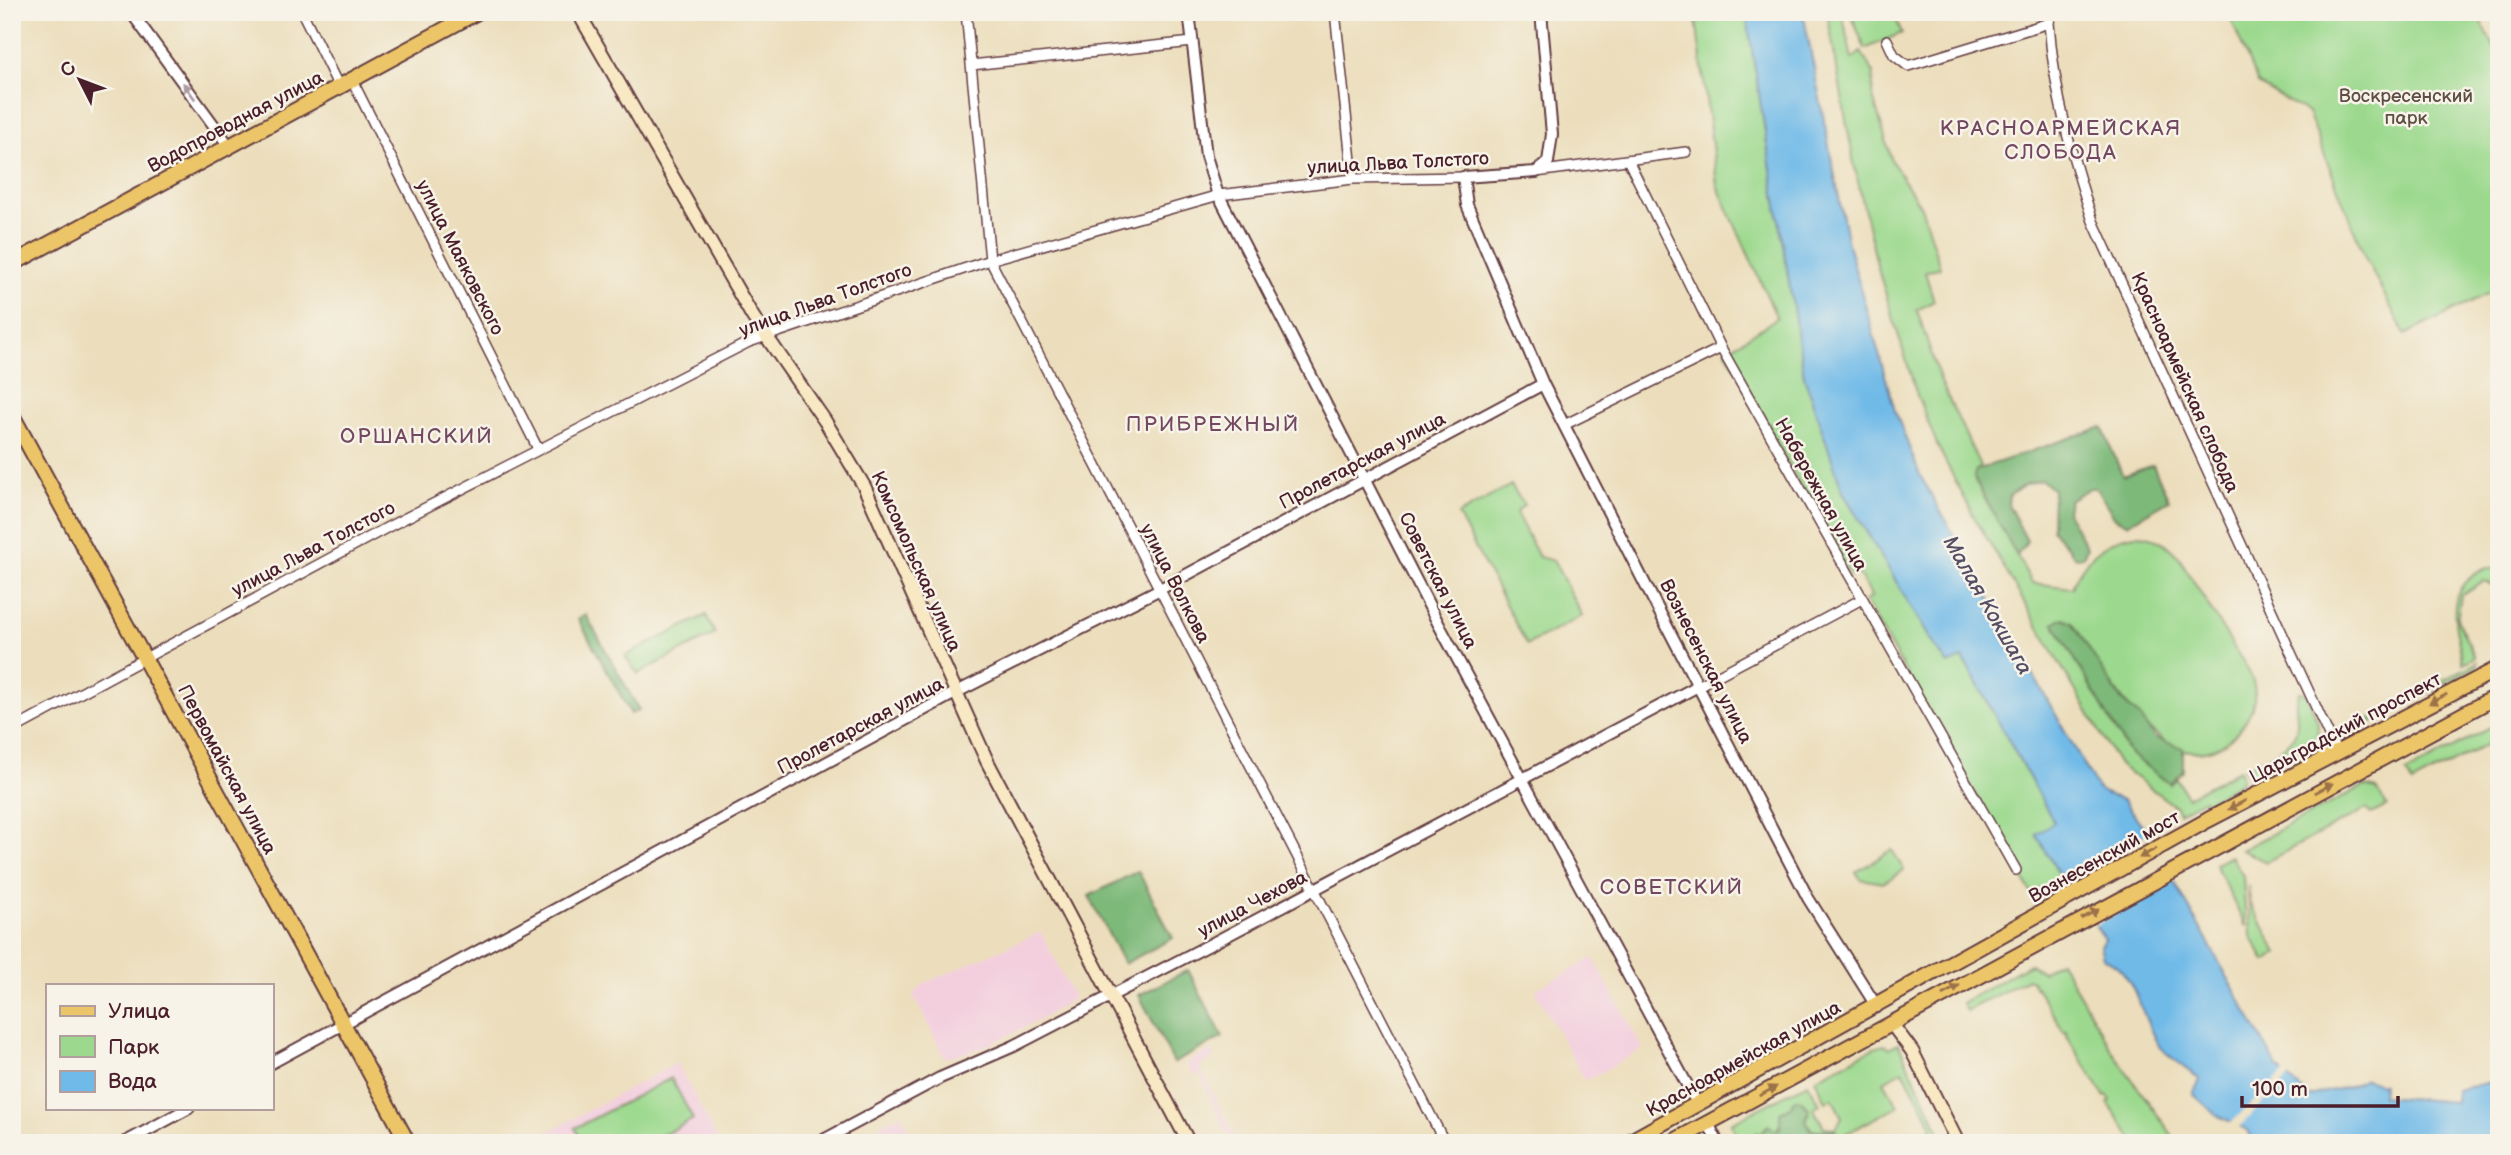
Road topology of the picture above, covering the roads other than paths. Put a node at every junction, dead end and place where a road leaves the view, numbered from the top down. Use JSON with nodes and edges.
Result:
{"nodes":[{"id":1,"x":131,"y":12,"type":"edge"},
{"id":2,"x":302,"y":12,"type":"edge"},
{"id":3,"x":477,"y":12,"type":"edge"},
{"id":4,"x":578,"y":12,"type":"edge"},
{"id":5,"x":966,"y":12,"type":"edge"},
{"id":6,"x":1189,"y":12,"type":"edge"},
{"id":7,"x":1336,"y":12,"type":"edge"},
{"id":8,"x":1541,"y":12,"type":"edge"},
{"id":9,"x":2051,"y":12,"type":"edge"},
{"id":10,"x":2049,"y":23,"type":"junction"},
{"id":11,"x":1887,"y":40,"type":"dead end"},
{"id":12,"x":1193,"y":42,"type":"junction"},
{"id":13,"x":971,"y":65,"type":"junction"},
{"id":14,"x":352,"y":80,"type":"junction"},
{"id":15,"x":339,"y":87,"type":"junction"},
{"id":16,"x":229,"y":146,"type":"junction"},
{"id":17,"x":1686,"y":152,"type":"dead end"},
{"id":18,"x":1628,"y":160,"type":"junction"},
{"id":19,"x":1536,"y":172,"type":"junction"},
{"id":20,"x":1463,"y":177,"type":"junction"},
{"id":21,"x":1353,"y":179,"type":"junction"},
{"id":22,"x":1219,"y":195,"type":"junction"},
{"id":23,"x":990,"y":260,"type":"junction"},
{"id":24,"x":12,"y":264,"type":"edge"},
{"id":25,"x":766,"y":335,"type":"junction"},
{"id":26,"x":1721,"y":348,"type":"junction"},
{"id":27,"x":1543,"y":384,"type":"junction"},
{"id":28,"x":12,"y":415,"type":"edge"},
{"id":29,"x":1564,"y":425,"type":"junction"},
{"id":30,"x":538,"y":449,"type":"junction"},
{"id":31,"x":1365,"y":477,"type":"junction"},
{"id":32,"x":1160,"y":589,"type":"junction"},
{"id":33,"x":1861,"y":599,"type":"junction"},
{"id":34,"x":145,"y":657,"type":"junction"},
{"id":35,"x":2499,"y":668,"type":"edge"},
{"id":36,"x":1698,"y":686,"type":"junction"},
{"id":37,"x":955,"y":693,"type":"junction"},
{"id":38,"x":2499,"y":695,"type":"edge"},
{"id":39,"x":12,"y":730,"type":"edge"},
{"id":40,"x":2337,"y":753,"type":"junction"},
{"id":41,"x":1521,"y":780,"type":"junction"},
{"id":42,"x":2208,"y":820,"type":"joint"},
{"id":43,"x":2016,"y":870,"type":"dead end"},
{"id":44,"x":1314,"y":890,"type":"junction"},
{"id":45,"x":1112,"y":995,"type":"junction"},
{"id":46,"x":1877,"y":1007,"type":"junction"},
{"id":47,"x":1891,"y":1023,"type":"junction"},
{"id":48,"x":344,"y":1024,"type":"junction"},
{"id":49,"x":273,"y":1062,"type":"edge"},
{"id":50,"x":1698,"y":1105,"type":"junction"},
{"id":51,"x":185,"y":1110,"type":"edge"},
{"id":52,"x":1708,"y":1123,"type":"junction"},
{"id":53,"x":124,"y":1143,"type":"edge"},
{"id":54,"x":408,"y":1143,"type":"edge"},
{"id":55,"x":817,"y":1143,"type":"edge"},
{"id":56,"x":1189,"y":1143,"type":"edge"},
{"id":57,"x":1445,"y":1143,"type":"edge"},
{"id":58,"x":1627,"y":1143,"type":"edge"},
{"id":59,"x":1671,"y":1143,"type":"edge"},
{"id":60,"x":1718,"y":1143,"type":"edge"},
{"id":61,"x":1958,"y":1143,"type":"edge"}],
"edges":[{"from":16,"to":1,"type":"street","one_way":true},
{"from":2,"to":15,"type":"street"},
{"from":3,"to":14,"type":"main road","name":"Водопроводная улица"},
{"from":4,"to":25,"type":"main road","name":"Комсомольская улица"},
{"from":5,"to":13,"type":"street","name":"улица Волкова"},
{"from":6,"to":12,"type":"street","name":"Советская улица"},
{"from":7,"to":21,"type":"street"},
{"from":8,"to":19,"type":"street"},
{"from":9,"to":10,"type":"street","name":"Красноармейская слобода"},
{"from":10,"to":11,"type":"street"},
{"from":10,"to":40,"type":"street","name":"Красноармейская слобода"},
{"from":12,"to":13,"type":"street"},
{"from":12,"to":22,"type":"street","name":"Советская улица"},
{"from":13,"to":23,"type":"street","name":"улица Волкова"},
{"from":14,"to":15,"type":"main road","name":"Водопроводная улица"},
{"from":14,"to":30,"type":"street","name":"улица Маяковского"},
{"from":15,"to":16,"type":"main road","name":"Водопроводная улица"},
{"from":16,"to":24,"type":"main road","name":"Водопроводная улица"},
{"from":17,"to":18,"type":"street","name":"улица Льва Толстого"},
{"from":18,"to":19,"type":"street","name":"улица Льва Толстого"},
{"from":18,"to":26,"type":"street","name":"Набережная улица"},
{"from":19,"to":20,"type":"street","name":"улица Льва Толстого"},
{"from":20,"to":21,"type":"street","name":"улица Льва Толстого"},
{"from":20,"to":27,"type":"street","name":"Вознесенская улица"},
{"from":21,"to":22,"type":"street","name":"улица Льва Толстого"},
{"from":22,"to":23,"type":"street","name":"улица Льва Толстого"},
{"from":22,"to":31,"type":"street","name":"Советская улица"},
{"from":23,"to":25,"type":"street","name":"улица Льва Толстого"},
{"from":23,"to":32,"type":"street","name":"улица Волкова"},
{"from":25,"to":30,"type":"street","name":"улица Льва Толстого"},
{"from":25,"to":37,"type":"main road","name":"Комсомольская улица"},
{"from":26,"to":29,"type":"street"},
{"from":26,"to":33,"type":"street","name":"Набережная улица"},
{"from":27,"to":29,"type":"street","name":"Вознесенская улица"},
{"from":27,"to":31,"type":"street","name":"Пролетарская улица"},
{"from":28,"to":34,"type":"main road","name":"Первомайская улица"},
{"from":29,"to":36,"type":"street","name":"Вознесенская улица"},
{"from":30,"to":34,"type":"street","name":"улица Льва Толстого"},
{"from":31,"to":32,"type":"street","name":"Пролетарская улица"},
{"from":31,"to":41,"type":"street","name":"Советская улица"},
{"from":32,"to":37,"type":"street","name":"Пролетарская улица"},
{"from":32,"to":44,"type":"street","name":"улица Волкова"},
{"from":33,"to":36,"type":"street"},
{"from":33,"to":43,"type":"street","name":"Набережная улица"},
{"from":34,"to":39,"type":"street","name":"улица Льва Толстого"},
{"from":34,"to":48,"type":"main road","name":"Первомайская улица"},
{"from":35,"to":40,"type":"main road","name":"Царьградский проспект","one_way":true},
{"from":36,"to":41,"type":"street","name":"улица Чехова"},
{"from":36,"to":46,"type":"street","name":"Вознесенская улица"},
{"from":37,"to":45,"type":"main road","name":"Комсомольская улица"},
{"from":37,"to":48,"type":"street","name":"Пролетарская улица"},
{"from":47,"to":38,"type":"main road","one_way":true},
{"from":40,"to":42,"type":"main road","name":"Царьградский проспект","one_way":true},
{"from":41,"to":44,"type":"street","name":"улица Чехова"},
{"from":41,"to":50,"type":"street","name":"Советская улица"},
{"from":42,"to":46,"type":"main road","name":"Вознесенский мост","one_way":true},
{"from":44,"to":45,"type":"street","name":"улица Чехова"},
{"from":44,"to":57,"type":"street","name":"улица Волкова"},
{"from":45,"to":55,"type":"street","name":"улица Чехова"},
{"from":45,"to":56,"type":"main road","name":"Комсомольская улица"},
{"from":46,"to":47,"type":"main road","name":"Вознесенская улица"},
{"from":46,"to":50,"type":"main road","name":"Красноармейская улица"},
{"from":52,"to":47,"type":"main road","name":"Красноармейская улица","one_way":true},
{"from":47,"to":61,"type":"main road","name":"Вознесенская улица"},
{"from":48,"to":49,"type":"street","name":"Пролетарская улица"},
{"from":48,"to":54,"type":"main road","name":"Первомайская улица"},
{"from":50,"to":52,"type":"main road","name":"Советская улица"},
{"from":50,"to":58,"type":"main road","name":"Красноармейская улица"},
{"from":51,"to":53,"type":"street"},
{"from":52,"to":59,"type":"main road","name":"Красноармейская улица"},
{"from":52,"to":60,"type":"street","name":"Советская улица"}]}
